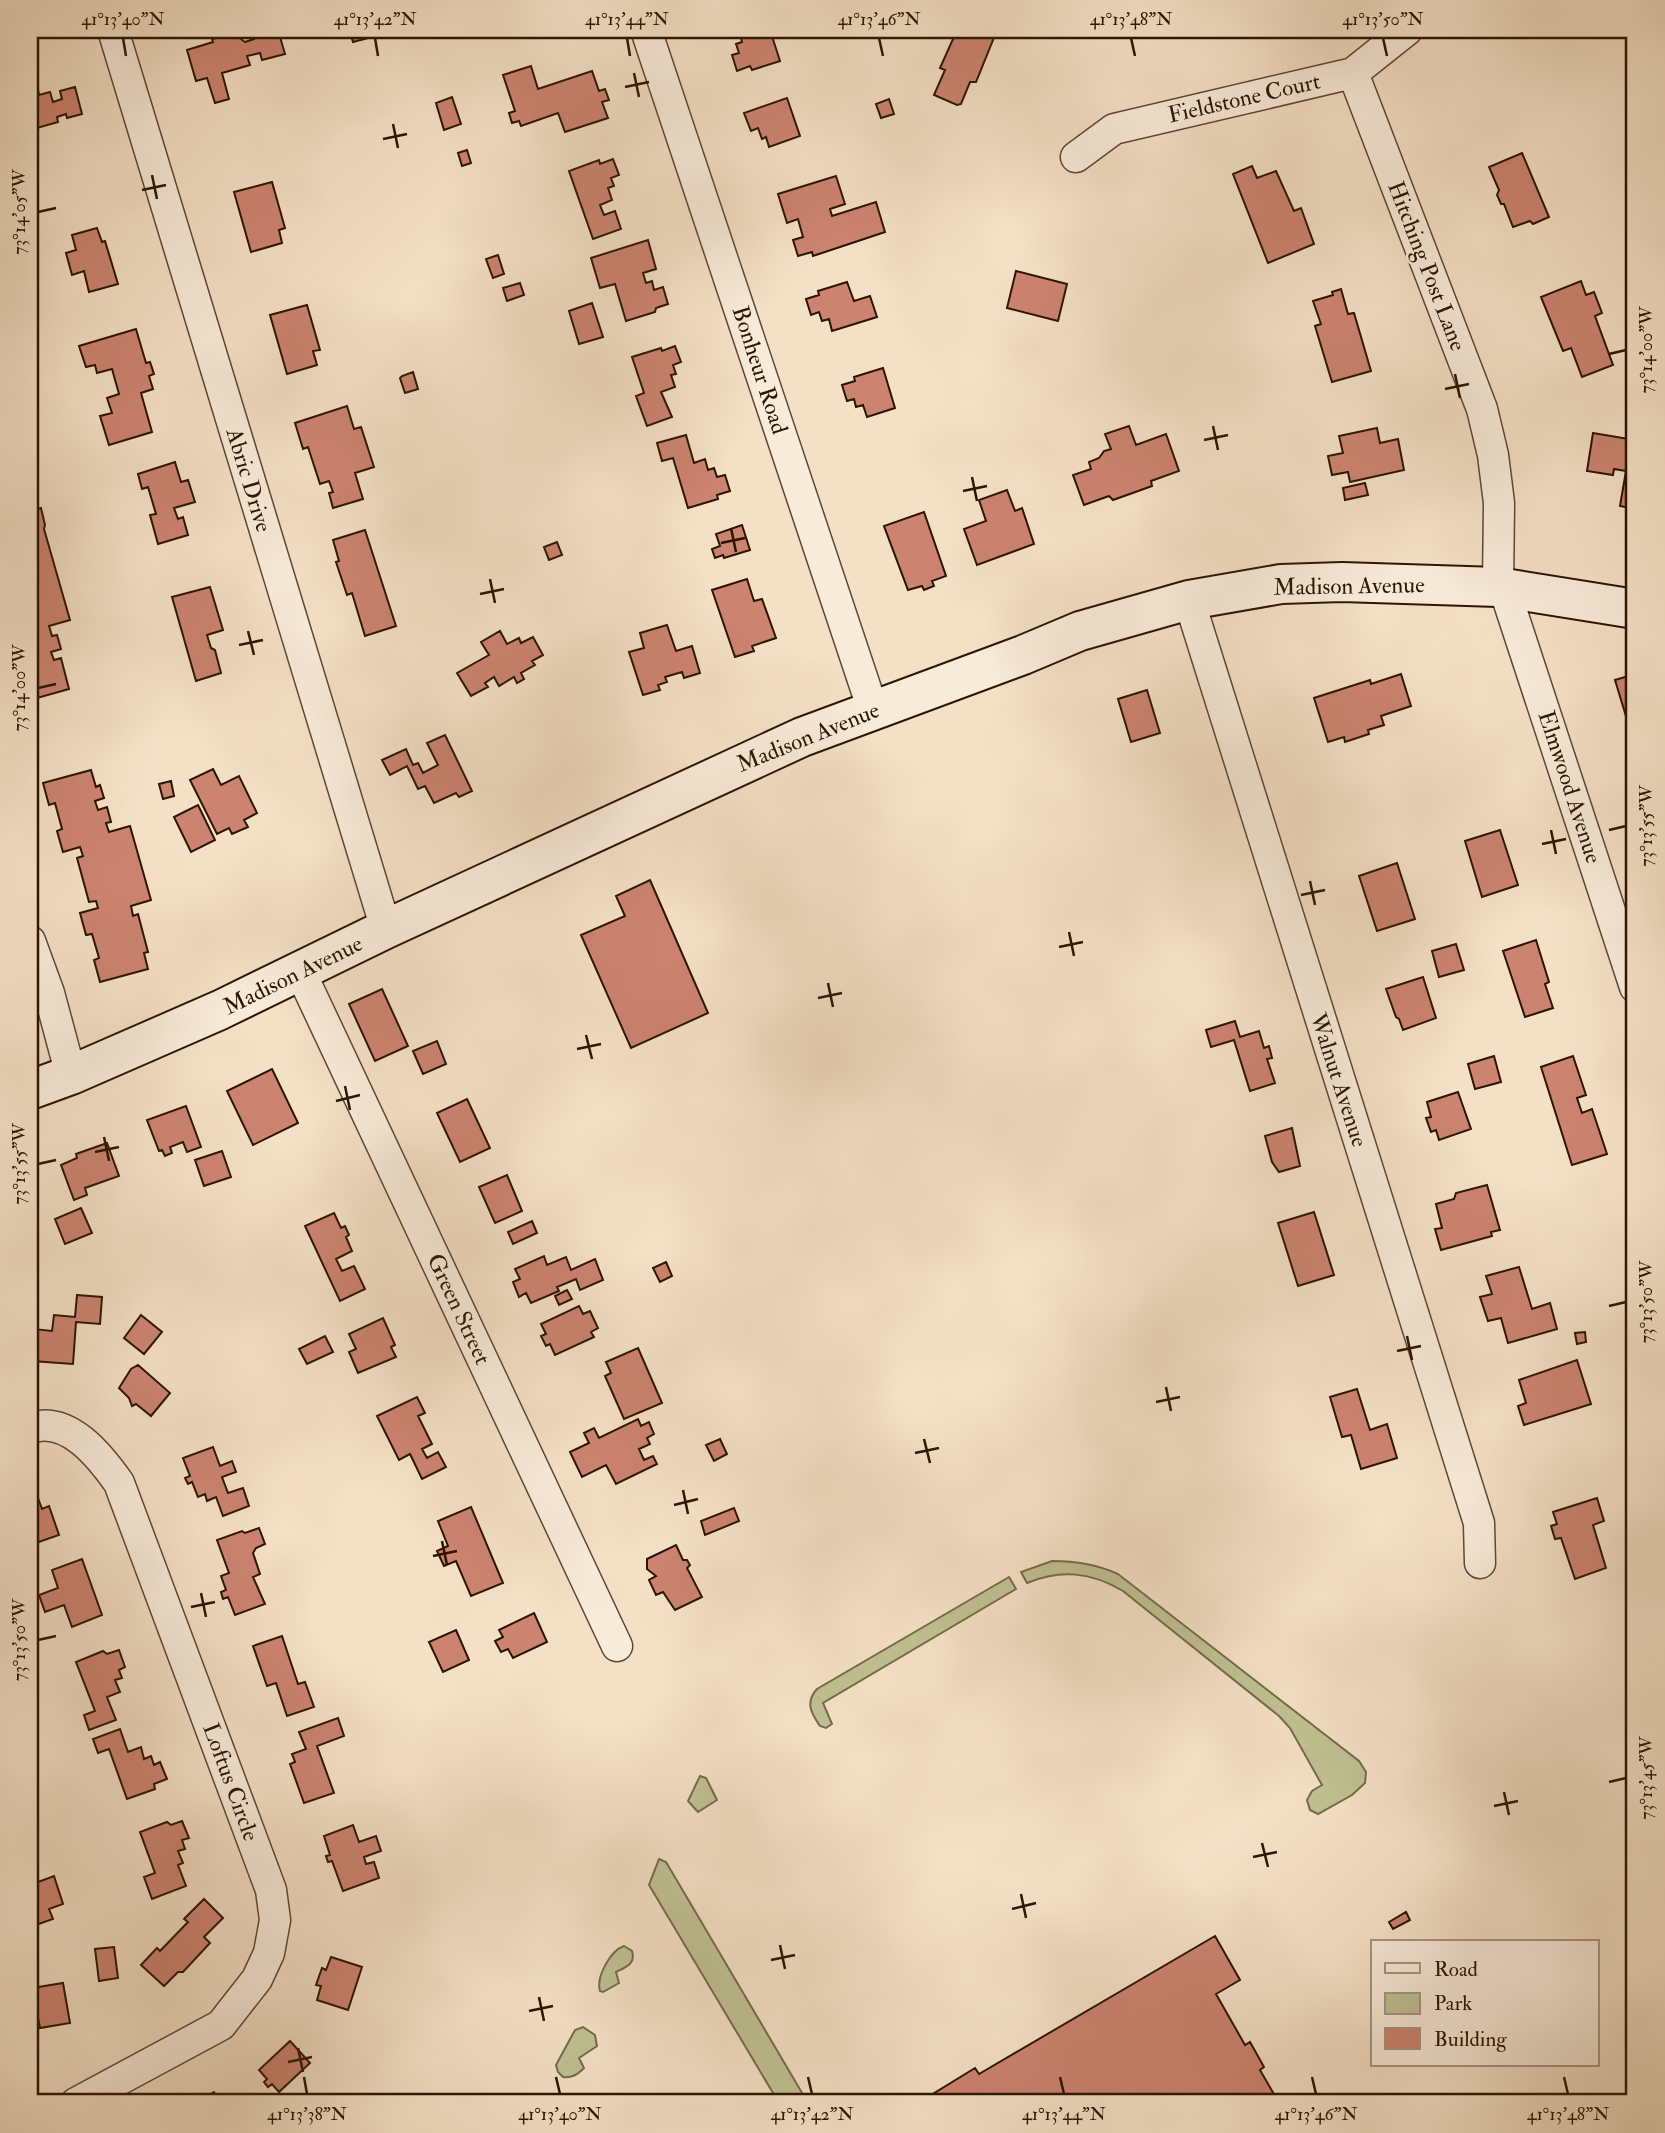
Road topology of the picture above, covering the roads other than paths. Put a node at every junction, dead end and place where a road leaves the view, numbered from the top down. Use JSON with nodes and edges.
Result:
{"nodes":[{"id":1,"x":113,"y":30,"type":"edge"},
{"id":2,"x":646,"y":30,"type":"edge"},
{"id":3,"x":1407,"y":30,"type":"edge"},
{"id":4,"x":1353,"y":73,"type":"junction"},
{"id":5,"x":1076,"y":157,"type":"dead end"},
{"id":6,"x":1501,"y":588,"type":"junction"},
{"id":7,"x":1189,"y":600,"type":"junction"},
{"id":8,"x":1635,"y":609,"type":"edge"},
{"id":9,"x":873,"y":710,"type":"junction"},
{"id":10,"x":386,"y":929,"type":"junction"},
{"id":11,"x":30,"y":941,"type":"edge"},
{"id":12,"x":300,"y":971,"type":"junction"},
{"id":13,"x":1635,"y":987,"type":"edge"},
{"id":14,"x":71,"y":1075,"type":"junction"},
{"id":15,"x":30,"y":1090,"type":"edge"},
{"id":16,"x":30,"y":1427,"type":"edge"},
{"id":17,"x":1480,"y":1563,"type":"dead end"},
{"id":18,"x":617,"y":1646,"type":"dead end"},
{"id":19,"x":76,"y":2103,"type":"edge"}],
"edges":[{"from":1,"to":10,"type":"street","name":"Abric Drive"},
{"from":2,"to":9,"type":"street","name":"Bonheur Road"},
{"from":3,"to":4,"type":"street","name":"Fieldstone Court"},
{"from":4,"to":5,"type":"street","name":"Fieldstone Court"},
{"from":4,"to":6,"type":"street","name":"Hitching Post Lane"},
{"from":6,"to":7,"type":"street","name":"Madison Avenue"},
{"from":6,"to":8,"type":"street","name":"Madison Avenue"},
{"from":6,"to":13,"type":"street","name":"Elmwood Avenue"},
{"from":7,"to":9,"type":"street","name":"Madison Avenue"},
{"from":7,"to":17,"type":"street","name":"Walnut Avenue"},
{"from":9,"to":10,"type":"street","name":"Madison Avenue"},
{"from":10,"to":12,"type":"street","name":"Madison Avenue"},
{"from":11,"to":14,"type":"street"},
{"from":12,"to":14,"type":"street","name":"Madison Avenue"},
{"from":12,"to":18,"type":"street","name":"Green Street"},
{"from":14,"to":15,"type":"street","name":"Madison Avenue"},
{"from":16,"to":19,"type":"street","name":"Loftus Circle"}]}
